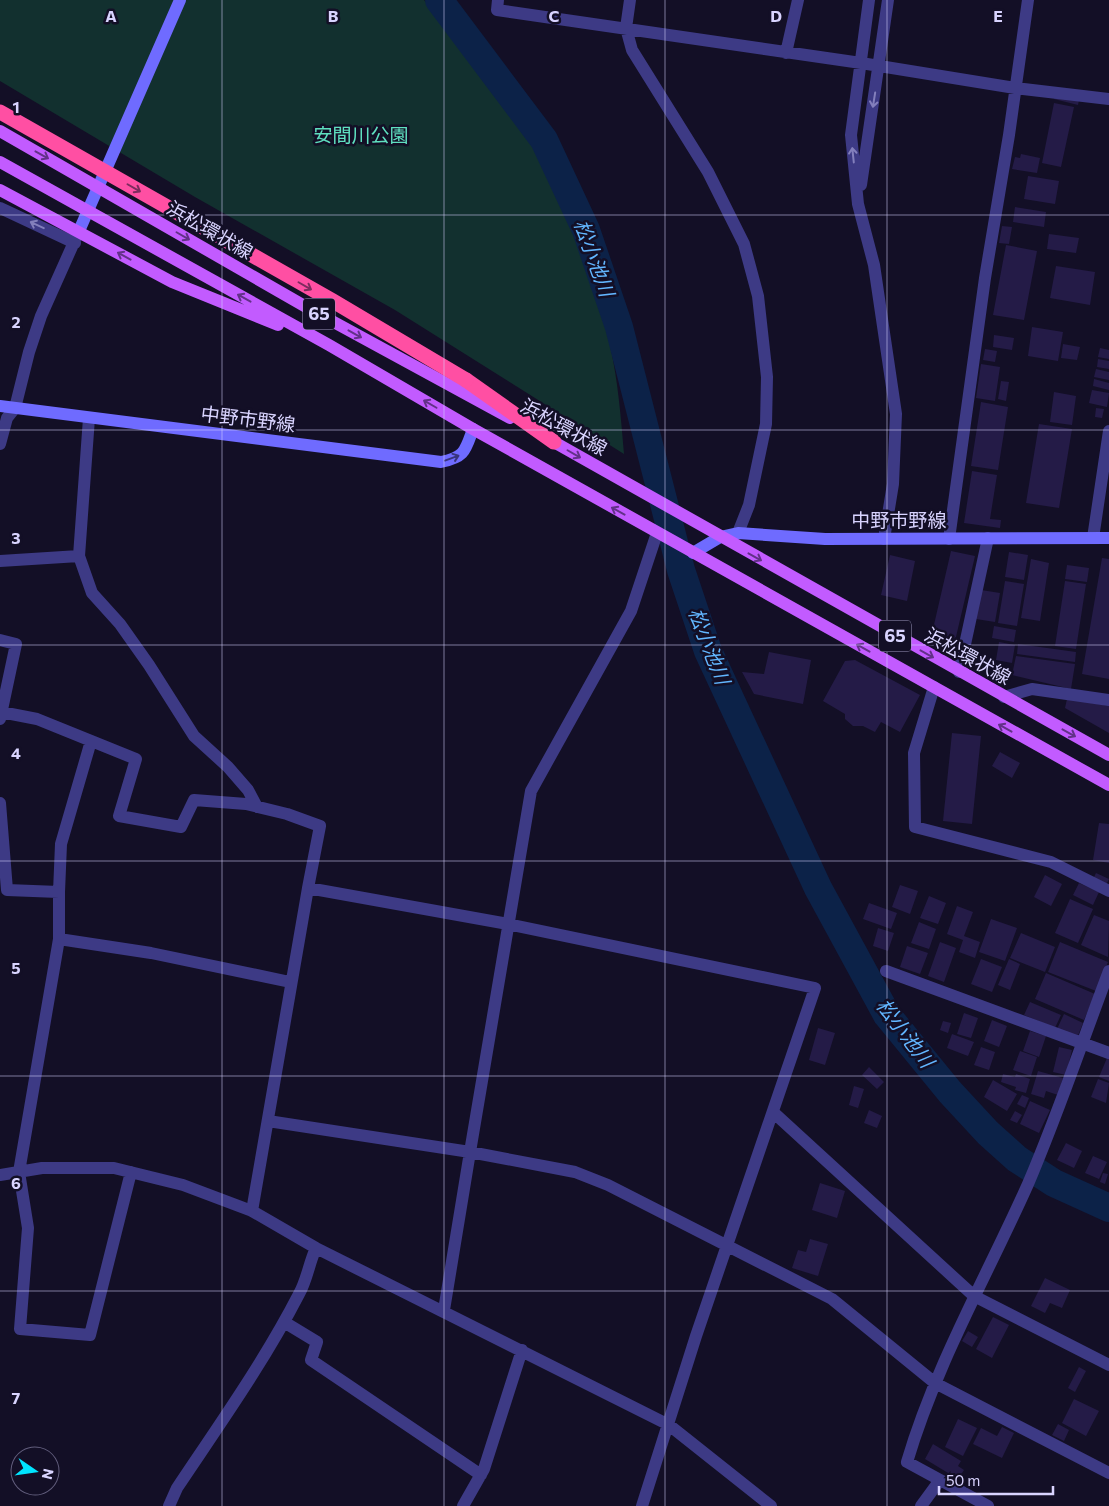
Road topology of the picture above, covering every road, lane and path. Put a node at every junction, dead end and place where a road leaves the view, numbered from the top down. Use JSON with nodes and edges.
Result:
{"nodes":[{"id":1,"x":180,"y":0,"type":"edge"},
{"id":2,"x":498,"y":0,"type":"edge"},
{"id":3,"x":630,"y":0,"type":"edge"},
{"id":4,"x":798,"y":0,"type":"edge"},
{"id":5,"x":869,"y":0,"type":"edge"},
{"id":6,"x":888,"y":0,"type":"edge"},
{"id":7,"x":1028,"y":0,"type":"edge"},
{"id":8,"x":626,"y":28,"type":"junction"},
{"id":9,"x":786,"y":53,"type":"junction"},
{"id":10,"x":861,"y":63,"type":"junction"},
{"id":11,"x":879,"y":66,"type":"junction"},
{"id":12,"x":1015,"y":88,"type":"junction"},
{"id":13,"x":1109,"y":98,"type":"edge"},
{"id":14,"x":0,"y":112,"type":"edge"},
{"id":15,"x":0,"y":131,"type":"edge"},
{"id":16,"x":0,"y":162,"type":"edge"},
{"id":17,"x":100,"y":187,"type":"junction"},
{"id":18,"x":0,"y":190,"type":"edge"},
{"id":19,"x":858,"y":204,"type":"junction"},
{"id":20,"x":0,"y":208,"type":"edge"},
{"id":21,"x":88,"y":212,"type":"junction"},
{"id":22,"x":77,"y":237,"type":"junction"},
{"id":23,"x":329,"y":345,"type":"junction"},
{"id":24,"x":0,"y":406,"type":"edge"},
{"id":25,"x":15,"y":408,"type":"junction"},
{"id":26,"x":89,"y":418,"type":"junction"},
{"id":27,"x":472,"y":429,"type":"junction"},
{"id":28,"x":1109,"y":432,"type":"edge"},
{"id":29,"x":554,"y":442,"type":"junction"},
{"id":30,"x":0,"y":444,"type":"edge"},
{"id":31,"x":738,"y":533,"type":"junction"},
{"id":32,"x":659,"y":534,"type":"junction"},
{"id":33,"x":720,"y":537,"type":"junction"},
{"id":34,"x":988,"y":538,"type":"junction"},
{"id":35,"x":1093,"y":538,"type":"junction"},
{"id":36,"x":1109,"y":538,"type":"edge"},
{"id":37,"x":884,"y":539,"type":"junction"},
{"id":38,"x":949,"y":539,"type":"junction"},
{"id":39,"x":693,"y":553,"type":"junction"},
{"id":40,"x":79,"y":556,"type":"junction"},
{"id":41,"x":0,"y":561,"type":"edge"},
{"id":42,"x":0,"y":640,"type":"edge"},
{"id":43,"x":959,"y":672,"type":"junction"},
{"id":44,"x":934,"y":687,"type":"junction"},
{"id":45,"x":1004,"y":697,"type":"junction"},
{"id":46,"x":1109,"y":700,"type":"edge"},
{"id":47,"x":0,"y":717,"type":"edge"},
{"id":48,"x":91,"y":740,"type":"junction"},
{"id":49,"x":1109,"y":756,"type":"edge"},
{"id":50,"x":1109,"y":785,"type":"edge"},
{"id":51,"x":0,"y":803,"type":"edge"},
{"id":52,"x":257,"y":807,"type":"junction"},
{"id":53,"x":308,"y":888,"type":"junction"},
{"id":54,"x":1109,"y":891,"type":"edge"},
{"id":55,"x":59,"y":892,"type":"junction"},
{"id":56,"x":508,"y":924,"type":"junction"},
{"id":57,"x":59,"y":939,"type":"junction"},
{"id":58,"x":1109,"y":971,"type":"edge"},
{"id":59,"x":886,"y":972,"type":"dead end"},
{"id":60,"x":290,"y":982,"type":"junction"},
{"id":61,"x":1081,"y":1044,"type":"junction"},
{"id":62,"x":1109,"y":1053,"type":"edge"},
{"id":63,"x":773,"y":1112,"type":"junction"},
{"id":64,"x":268,"y":1120,"type":"junction"},
{"id":65,"x":470,"y":1152,"type":"junction"},
{"id":66,"x":19,"y":1172,"type":"junction"},
{"id":67,"x":131,"y":1172,"type":"junction"},
{"id":68,"x":0,"y":1175,"type":"edge"},
{"id":69,"x":252,"y":1211,"type":"junction"},
{"id":70,"x":726,"y":1246,"type":"junction"},
{"id":71,"x":316,"y":1248,"type":"junction"},
{"id":72,"x":974,"y":1296,"type":"junction"},
{"id":73,"x":444,"y":1310,"type":"junction"},
{"id":74,"x":284,"y":1322,"type":"junction"},
{"id":75,"x":522,"y":1350,"type":"junction"},
{"id":76,"x":1109,"y":1365,"type":"edge"},
{"id":77,"x":935,"y":1383,"type":"junction"},
{"id":78,"x":669,"y":1425,"type":"junction"},
{"id":79,"x":1109,"y":1473,"type":"edge"},
{"id":80,"x":481,"y":1475,"type":"junction"},
{"id":81,"x":940,"y":1480,"type":"junction"},
{"id":82,"x":169,"y":1506,"type":"edge"},
{"id":83,"x":463,"y":1506,"type":"edge"},
{"id":84,"x":642,"y":1506,"type":"edge"},
{"id":85,"x":771,"y":1506,"type":"edge"},
{"id":86,"x":921,"y":1506,"type":"edge"},
{"id":87,"x":988,"y":1506,"type":"edge"}],
"edges":[{"from":1,"to":17,"type":"main road"},
{"from":2,"to":8,"type":"street"},
{"from":3,"to":8,"type":"street"},
{"from":4,"to":9,"type":"street"},
{"from":5,"to":10,"type":"street"},
{"from":6,"to":11,"type":"street"},
{"from":7,"to":12,"type":"street"},
{"from":8,"to":9,"type":"street"},
{"from":8,"to":31,"type":"street"},
{"from":9,"to":10,"type":"street"},
{"from":10,"to":11,"type":"street"},
{"from":19,"to":10,"type":"street","one_way":true},
{"from":11,"to":12,"type":"street"},
{"from":11,"to":19,"type":"street","one_way":true},
{"from":12,"to":13,"type":"street"},
{"from":12,"to":38,"type":"street"},
{"from":14,"to":29,"type":"highway","one_way":true,"bridge":true},
{"from":15,"to":17,"type":"main road","name":"浜松環状線","number":"65","one_way":true},
{"from":16,"to":21,"type":"main road","number":"65"},
{"from":17,"to":21,"type":"main road"},
{"from":17,"to":29,"type":"main road","name":"浜松環状線","number":"65","one_way":true},
{"from":18,"to":22,"type":"main road","number":"65"},
{"from":19,"to":37,"type":"street"},
{"from":22,"to":20,"type":"street","one_way":true},
{"from":21,"to":22,"type":"main road"},
{"from":23,"to":21,"type":"main road","number":"65","one_way":true},
{"from":23,"to":22,"type":"main road","number":"65","one_way":true},
{"from":22,"to":25,"type":"street"},
{"from":27,"to":23,"type":"main road","number":"65","one_way":true},
{"from":24,"to":25,"type":"main road","name":"中野市野線"},
{"from":25,"to":26,"type":"main road","name":"中野市野線"},
{"from":25,"to":30,"type":"street"},
{"from":26,"to":27,"type":"main road","name":"中野市野線","one_way":true},
{"from":26,"to":40,"type":"street"},
{"from":32,"to":27,"type":"main road","number":"65","one_way":true},
{"from":28,"to":35,"type":"street"},
{"from":29,"to":33,"type":"main road","name":"浜松環状線","number":"65","one_way":true},
{"from":31,"to":33,"type":"main road","name":"中野市野線"},
{"from":31,"to":37,"type":"main road","name":"中野市野線"},
{"from":32,"to":39,"type":"main road","number":"65"},
{"from":32,"to":56,"type":"street"},
{"from":33,"to":39,"type":"main road","name":"中野市野線"},
{"from":33,"to":43,"type":"main road","name":"浜松環状線","number":"65","one_way":true},
{"from":34,"to":35,"type":"main road","name":"中野市野線"},
{"from":34,"to":38,"type":"main road","name":"中野市野線"},
{"from":34,"to":43,"type":"street"},
{"from":35,"to":36,"type":"main road","name":"中野市野線"},
{"from":37,"to":38,"type":"main road","name":"中野市野線"},
{"from":44,"to":39,"type":"main road","number":"65","one_way":true},
{"from":40,"to":41,"type":"street"},
{"from":40,"to":52,"type":"street"},
{"from":42,"to":47,"type":"street"},
{"from":43,"to":45,"type":"main road","name":"浜松環状線","number":"65"},
{"from":50,"to":44,"type":"main road","number":"65","one_way":true},
{"from":44,"to":54,"type":"street"},
{"from":45,"to":46,"type":"street"},
{"from":45,"to":49,"type":"main road","name":"浜松環状線","number":"65","one_way":true},
{"from":47,"to":48,"type":"street"},
{"from":48,"to":52,"type":"street"},
{"from":48,"to":55,"type":"street"},
{"from":51,"to":55,"type":"street"},
{"from":52,"to":53,"type":"street"},
{"from":53,"to":56,"type":"street"},
{"from":53,"to":60,"type":"street"},
{"from":55,"to":57,"type":"street"},
{"from":56,"to":63,"type":"street"},
{"from":56,"to":65,"type":"street"},
{"from":57,"to":60,"type":"street"},
{"from":57,"to":66,"type":"street"},
{"from":58,"to":61,"type":"street"},
{"from":59,"to":61,"type":"street"},
{"from":60,"to":64,"type":"street"},
{"from":61,"to":62,"type":"street"},
{"from":61,"to":72,"type":"street"},
{"from":63,"to":70,"type":"street"},
{"from":63,"to":72,"type":"street"},
{"from":64,"to":65,"type":"street"},
{"from":64,"to":69,"type":"street"},
{"from":65,"to":70,"type":"street"},
{"from":65,"to":73,"type":"street"},
{"from":66,"to":67,"type":"street"},
{"from":66,"to":67,"type":"street"},
{"from":66,"to":68,"type":"street"},
{"from":67,"to":69,"type":"street"},
{"from":69,"to":71,"type":"street"},
{"from":70,"to":77,"type":"street"},
{"from":70,"to":78,"type":"street"},
{"from":71,"to":73,"type":"street"},
{"from":71,"to":74,"type":"street"},
{"from":72,"to":76,"type":"street"},
{"from":72,"to":77,"type":"street"},
{"from":73,"to":75,"type":"street"},
{"from":74,"to":80,"type":"street"},
{"from":74,"to":82,"type":"street"},
{"from":75,"to":78,"type":"street"},
{"from":75,"to":80,"type":"street"},
{"from":77,"to":79,"type":"street"},
{"from":77,"to":81,"type":"street"},
{"from":78,"to":84,"type":"street"},
{"from":78,"to":85,"type":"street"},
{"from":80,"to":83,"type":"street"},
{"from":81,"to":86,"type":"street"},
{"from":81,"to":87,"type":"street"}]}
